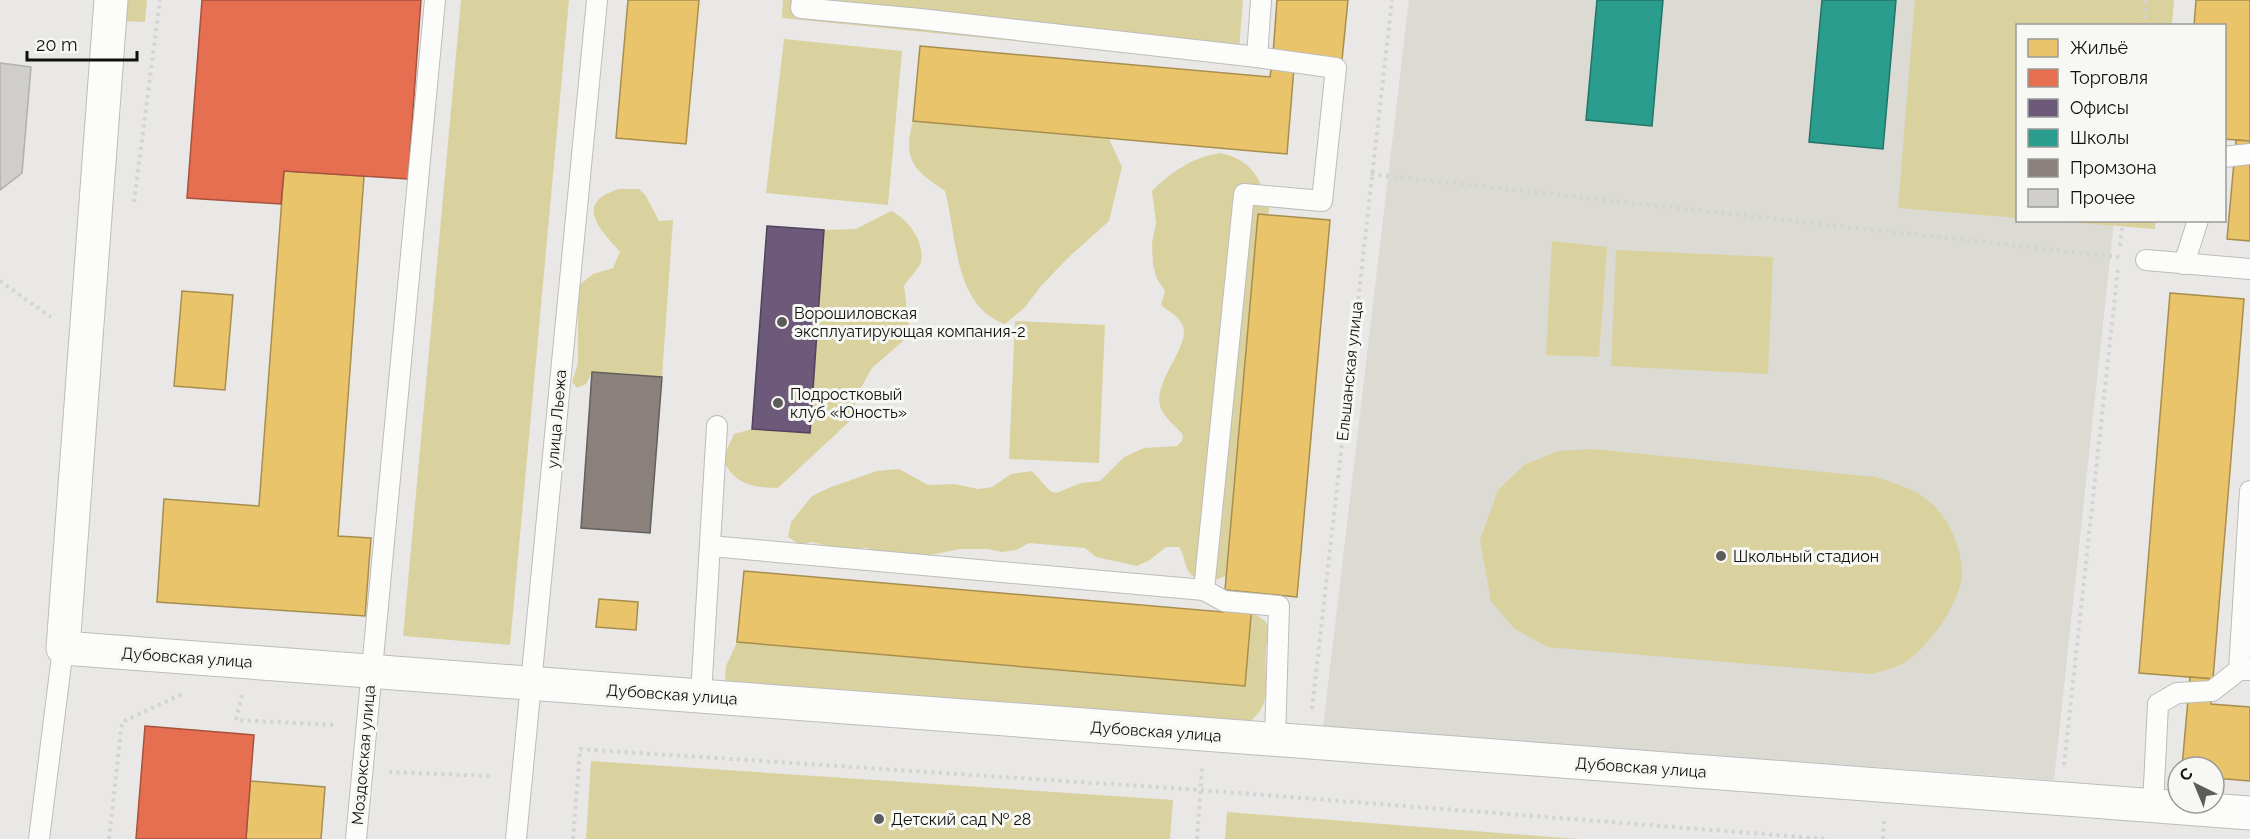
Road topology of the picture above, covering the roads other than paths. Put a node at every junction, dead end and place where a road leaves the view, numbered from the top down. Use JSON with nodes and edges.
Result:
{"nodes":[{"id":1,"x":111,"y":0,"type":"edge"},
{"id":2,"x":435,"y":0,"type":"edge"},
{"id":3,"x":597,"y":0,"type":"edge"},
{"id":4,"x":802,"y":0,"type":"edge"},
{"id":5,"x":1261,"y":0,"type":"edge"},
{"id":6,"x":1257,"y":57,"type":"junction"},
{"id":7,"x":2250,"y":154,"type":"edge"},
{"id":8,"x":2226,"y":157,"type":"edge"},
{"id":9,"x":2197,"y":222,"type":"edge"},
{"id":10,"x":2146,"y":260,"type":"road end"},
{"id":11,"x":2184,"y":264,"type":"junction"},
{"id":12,"x":2250,"y":269,"type":"edge"},
{"id":13,"x":717,"y":426,"type":"dead end"},
{"id":14,"x":2250,"y":492,"type":"edge"},
{"id":15,"x":710,"y":546,"type":"junction"},
{"id":16,"x":1204,"y":590,"type":"junction"},
{"id":17,"x":63,"y":648,"type":"junction"},
{"id":18,"x":2245,"y":670,"type":"edge"},
{"id":19,"x":371,"y":671,"type":"junction"},
{"id":20,"x":531,"y":684,"type":"junction"},
{"id":21,"x":698,"y":696,"type":"junction"},
{"id":22,"x":1275,"y":739,"type":"junction"},
{"id":23,"x":2153,"y":806,"type":"junction"},
{"id":24,"x":2250,"y":813,"type":"edge"},
{"id":25,"x":39,"y":839,"type":"edge"},
{"id":26,"x":356,"y":839,"type":"edge"},
{"id":27,"x":516,"y":839,"type":"edge"}],
"edges":[{"from":1,"to":17,"type":"street"},
{"from":2,"to":19,"type":"lane","name":"Моздокская улица"},
{"from":3,"to":20,"type":"lane","name":"улица Льежа"},
{"from":4,"to":6,"type":"lane"},
{"from":5,"to":6,"type":"lane"},
{"from":6,"to":16,"type":"lane"},
{"from":7,"to":8,"type":"lane"},
{"from":9,"to":11,"type":"lane"},
{"from":10,"to":11,"type":"lane"},
{"from":11,"to":12,"type":"lane"},
{"from":13,"to":15,"type":"lane"},
{"from":14,"to":18,"type":"lane"},
{"from":15,"to":16,"type":"lane"},
{"from":15,"to":21,"type":"lane"},
{"from":16,"to":22,"type":"lane"},
{"from":17,"to":19,"type":"street","name":"Дубовская улица"},
{"from":17,"to":25,"type":"lane"},
{"from":18,"to":23,"type":"lane"},
{"from":19,"to":20,"type":"street","name":"Дубовская улица"},
{"from":19,"to":26,"type":"lane","name":"Моздокская улица"},
{"from":20,"to":21,"type":"street","name":"Дубовская улица"},
{"from":20,"to":27,"type":"lane","name":"улица Льежа"},
{"from":21,"to":22,"type":"street","name":"Дубовская улица"},
{"from":22,"to":23,"type":"street","name":"Дубовская улица"},
{"from":23,"to":24,"type":"street","name":"Дубовская улица"}]}
